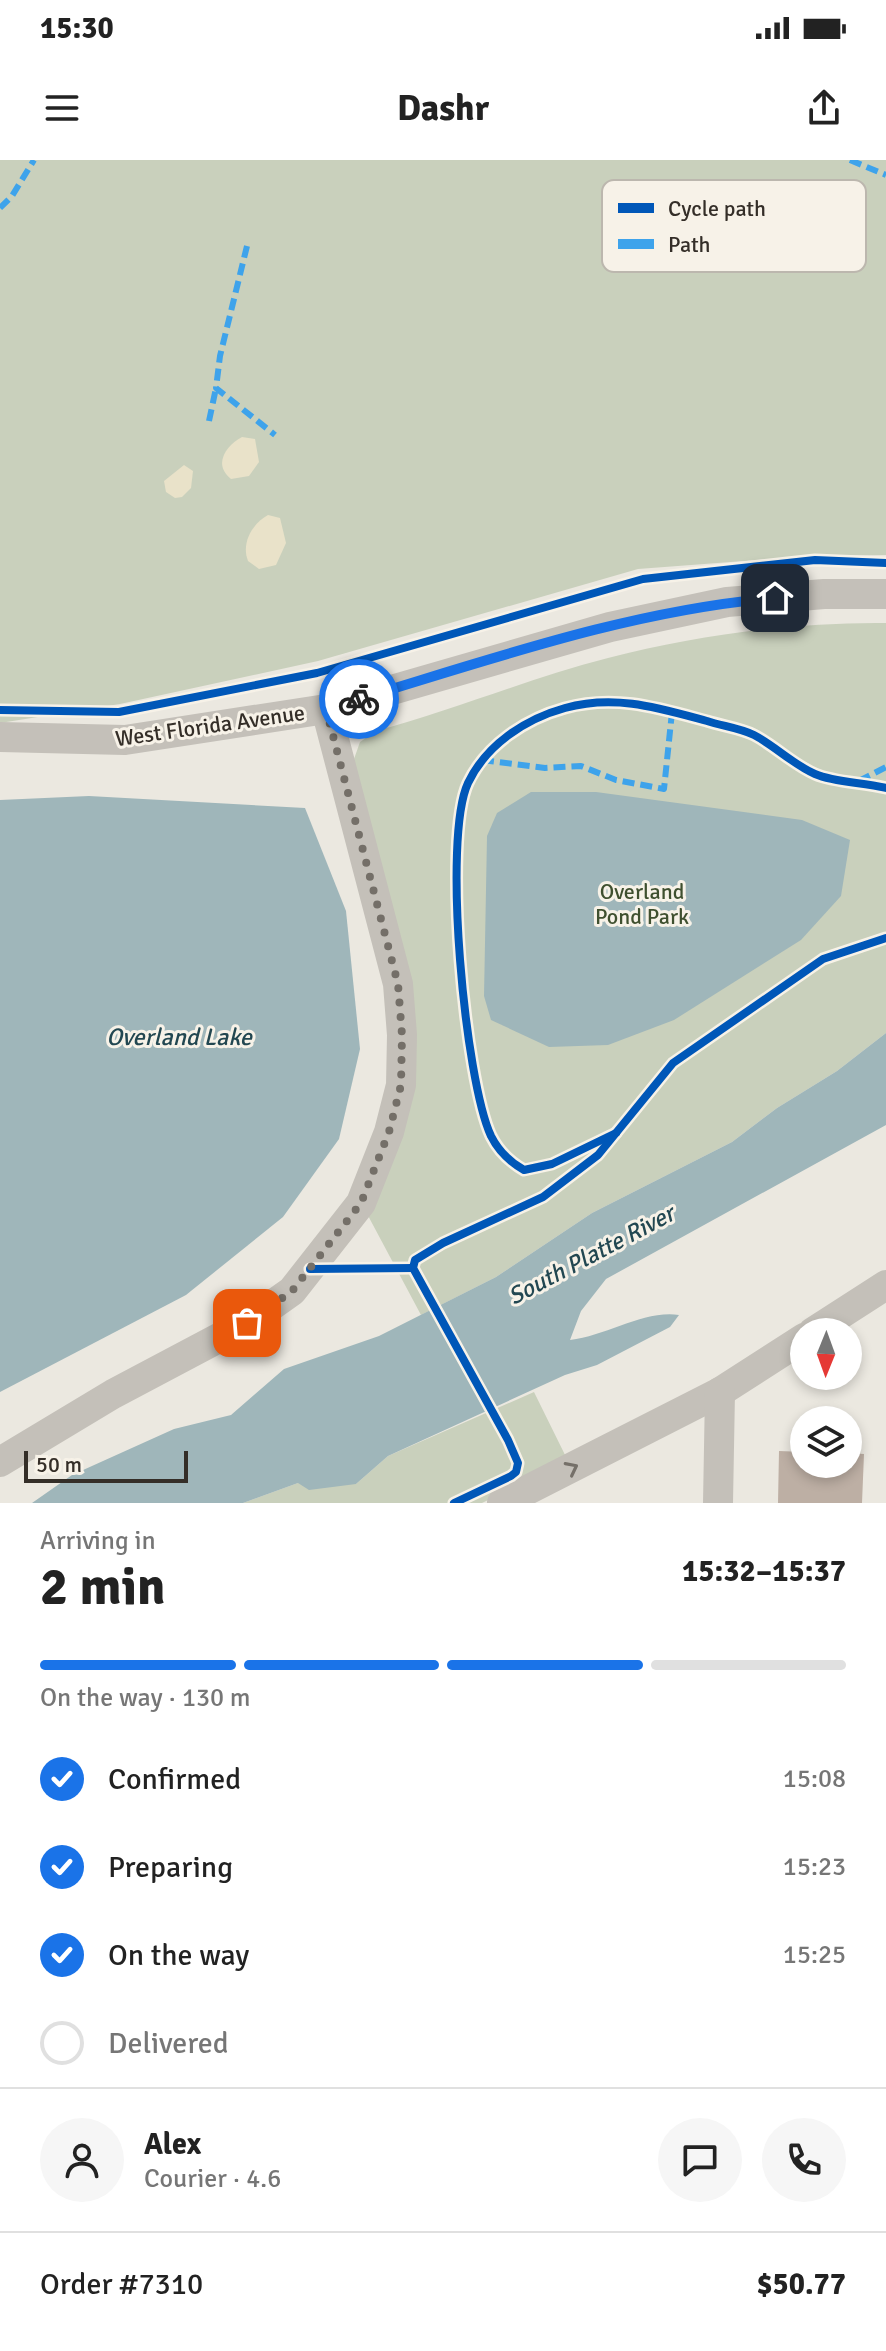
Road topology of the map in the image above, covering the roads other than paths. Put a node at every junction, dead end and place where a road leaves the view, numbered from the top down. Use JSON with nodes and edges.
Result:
{"nodes":[{"id":1,"x":886,"y":594,"type":"edge"},
{"id":2,"x":326,"y":709,"type":"junction"},
{"id":3,"x":0,"y":737,"type":"edge"},
{"id":4,"x":886,"y":1285,"type":"edge"},
{"id":5,"x":835,"y":1318,"type":"edge"},
{"id":6,"x":790,"y":1347,"type":"edge"},
{"id":7,"x":720,"y":1392,"type":"junction"},
{"id":8,"x":0,"y":1462,"type":"edge"},
{"id":9,"x":502,"y":1503,"type":"edge"},
{"id":10,"x":718,"y":1503,"type":"edge"}],
"edges":[{"from":1,"to":2,"type":"street","name":"West Florida Avenue"},
{"from":2,"to":3,"type":"street","name":"West Florida Avenue"},
{"from":2,"to":8,"type":"street"},
{"from":4,"to":5,"type":"street"},
{"from":6,"to":7,"type":"street"},
{"from":9,"to":7,"type":"street","one_way":true},
{"from":7,"to":10,"type":"street"}]}
